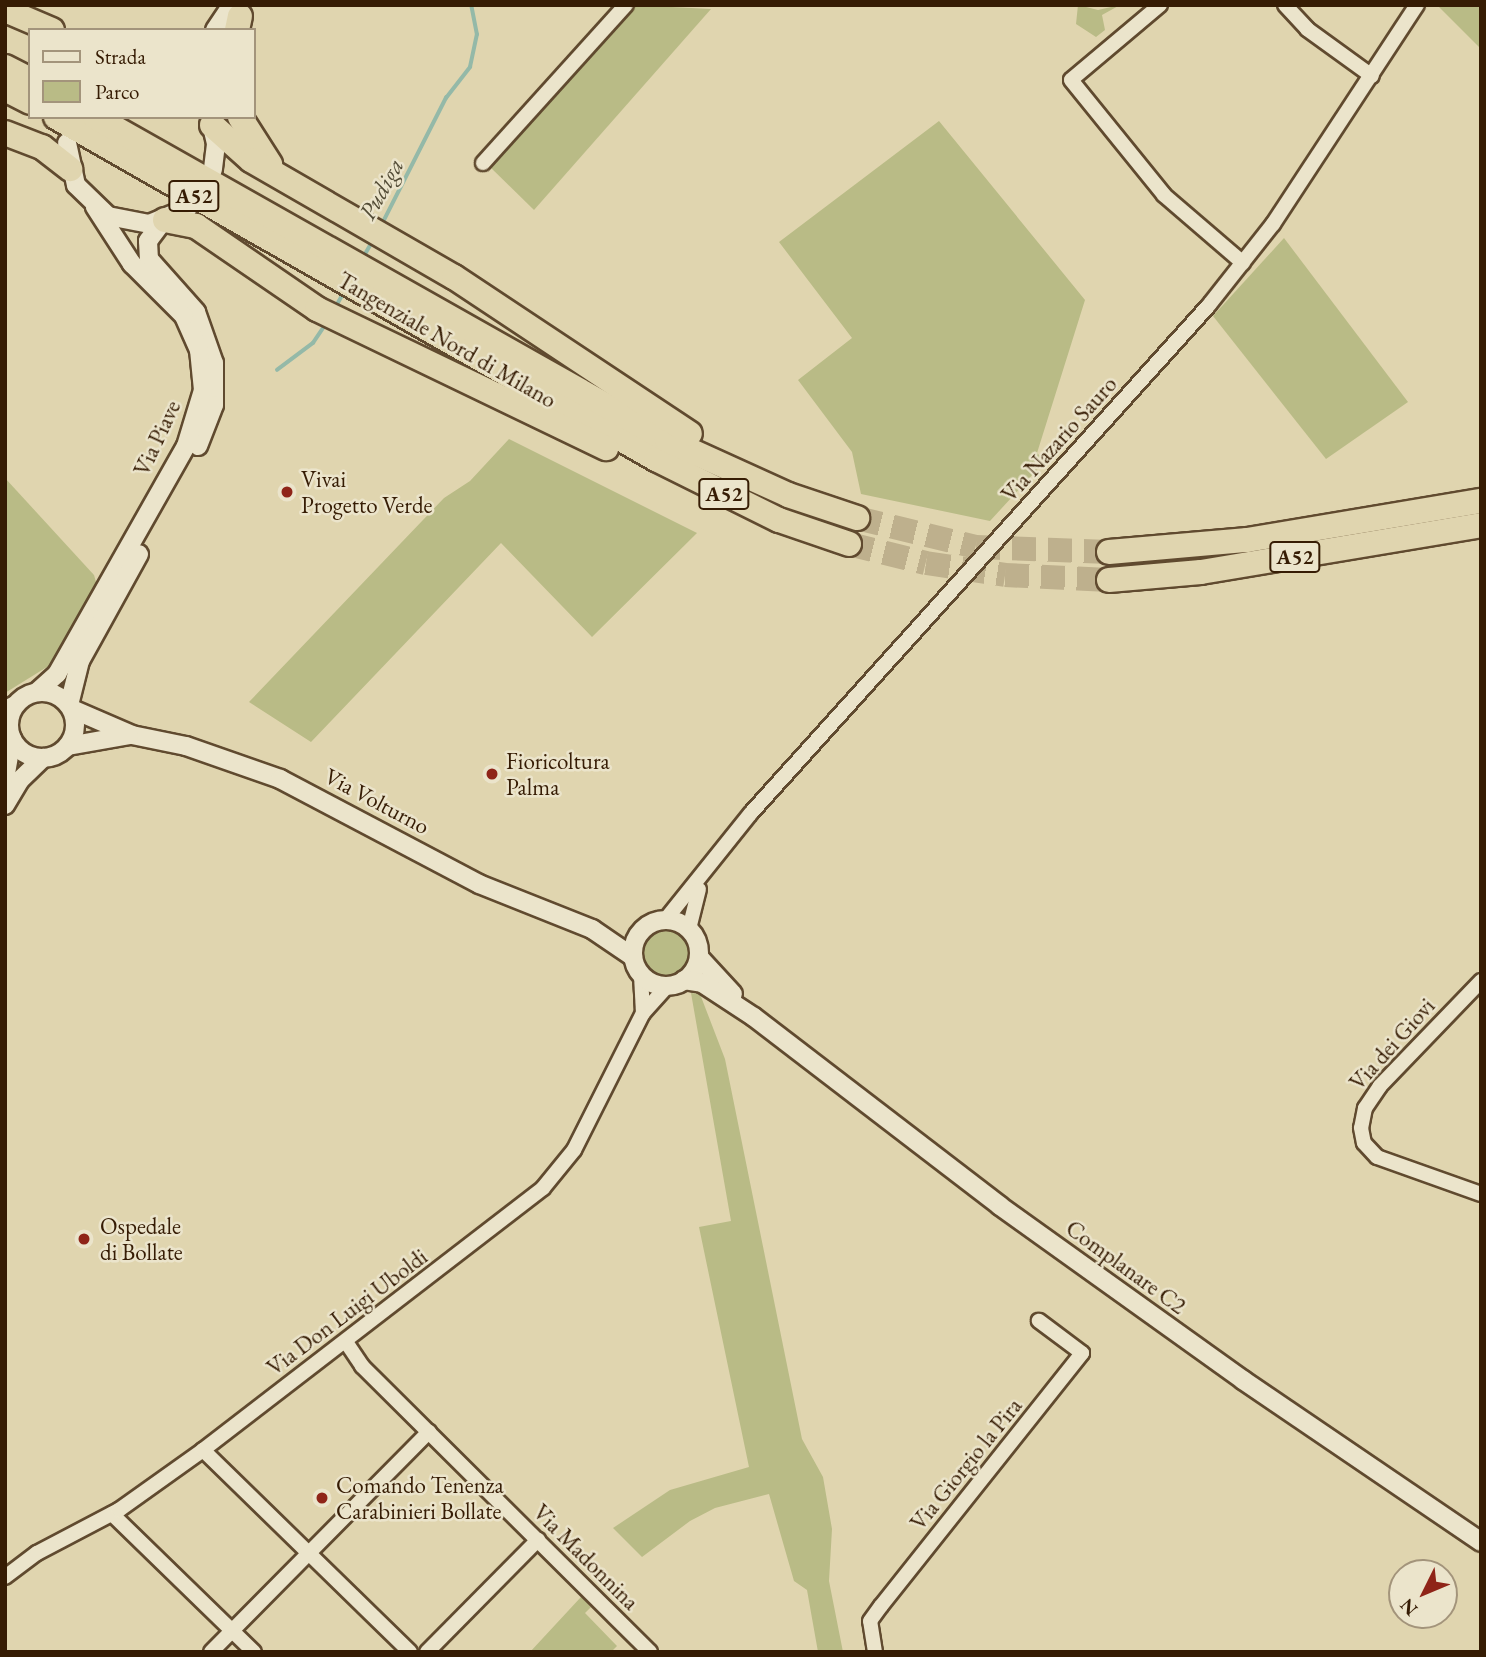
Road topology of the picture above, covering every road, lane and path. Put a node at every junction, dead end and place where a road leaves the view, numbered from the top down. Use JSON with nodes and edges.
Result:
{"nodes":[{"id":1,"x":626,"y":5,"type":"edge"},
{"id":2,"x":1160,"y":5,"type":"edge"},
{"id":3,"x":1285,"y":5,"type":"edge"},
{"id":4,"x":1417,"y":5,"type":"edge"},
{"id":5,"x":5,"y":10,"type":"edge"},
{"id":6,"x":237,"y":17,"type":"edge"},
{"id":7,"x":47,"y":28,"type":"edge"},
{"id":8,"x":218,"y":28,"type":"edge"},
{"id":9,"x":5,"y":67,"type":"edge"},
{"id":10,"x":1372,"y":76,"type":"junction"},
{"id":11,"x":28,"y":79,"type":"edge"},
{"id":12,"x":5,"y":89,"type":"edge"},
{"id":13,"x":28,"y":102,"type":"edge"},
{"id":14,"x":60,"y":119,"type":"edge"},
{"id":15,"x":98,"y":119,"type":"edge"},
{"id":16,"x":241,"y":119,"type":"edge"},
{"id":17,"x":210,"y":121,"type":"edge"},
{"id":18,"x":5,"y":133,"type":"edge"},
{"id":19,"x":67,"y":143,"type":"dead end"},
{"id":20,"x":483,"y":163,"type":"dead end"},
{"id":21,"x":70,"y":169,"type":"junction"},
{"id":22,"x":213,"y":170,"type":"dead end"},
{"id":23,"x":285,"y":180,"type":"junction"},
{"id":24,"x":95,"y":207,"type":"junction"},
{"id":25,"x":188,"y":208,"type":"dead end"},
{"id":26,"x":164,"y":221,"type":"junction"},
{"id":27,"x":1243,"y":263,"type":"junction"},
{"id":28,"x":337,"y":267,"type":"junction"},
{"id":29,"x":360,"y":279,"type":"junction"},
{"id":30,"x":1481,"y":501,"type":"edge"},
{"id":31,"x":1481,"y":525,"type":"edge"},
{"id":32,"x":1109,"y":552,"type":"tunnel mouth"},
{"id":33,"x":1109,"y":580,"type":"tunnel mouth"},
{"id":34,"x":37,"y":692,"type":"junction"},
{"id":35,"x":12,"y":704,"type":"edge"},
{"id":36,"x":71,"y":707,"type":"junction"},
{"id":37,"x":9,"y":734,"type":"edge"},
{"id":38,"x":132,"y":735,"type":"junction"},
{"id":39,"x":68,"y":746,"type":"junction"},
{"id":40,"x":43,"y":758,"type":"junction"},
{"id":41,"x":5,"y":779,"type":"edge"},
{"id":42,"x":5,"y":805,"type":"edge"},
{"id":43,"x":703,"y":878,"type":"junction"},
{"id":44,"x":666,"y":919,"type":"junction"},
{"id":45,"x":592,"y":929,"type":"junction"},
{"id":46,"x":642,"y":929,"type":"junction"},
{"id":47,"x":689,"y":929,"type":"junction"},
{"id":48,"x":633,"y":957,"type":"junction"},
{"id":49,"x":699,"y":957,"type":"junction"},
{"id":50,"x":641,"y":975,"type":"junction"},
{"id":51,"x":684,"y":980,"type":"junction"},
{"id":52,"x":1481,"y":981,"type":"edge"},
{"id":53,"x":667,"y":986,"type":"junction"},
{"id":54,"x":643,"y":1013,"type":"junction"},
{"id":55,"x":754,"y":1017,"type":"junction"},
{"id":56,"x":1481,"y":1194,"type":"edge"},
{"id":57,"x":1039,"y":1321,"type":"dead end"},
{"id":58,"x":346,"y":1342,"type":"junction"},
{"id":59,"x":429,"y":1432,"type":"junction"},
{"id":60,"x":203,"y":1450,"type":"junction"},
{"id":61,"x":112,"y":1514,"type":"junction"},
{"id":62,"x":538,"y":1540,"type":"junction"},
{"id":63,"x":1481,"y":1542,"type":"edge"},
{"id":64,"x":309,"y":1553,"type":"junction"},
{"id":65,"x":5,"y":1577,"type":"edge"},
{"id":66,"x":233,"y":1630,"type":"junction"},
{"id":67,"x":211,"y":1652,"type":"edge"},
{"id":68,"x":254,"y":1652,"type":"edge"},
{"id":69,"x":411,"y":1652,"type":"edge"},
{"id":70,"x":428,"y":1652,"type":"edge"},
{"id":71,"x":650,"y":1652,"type":"edge"},
{"id":72,"x":875,"y":1652,"type":"edge"}],
"edges":[{"from":1,"to":20,"type":"street"},
{"from":2,"to":27,"type":"street"},
{"from":3,"to":10,"type":"street"},
{"from":4,"to":10,"type":"street","name":"Via Nazario Sauro"},
{"from":5,"to":7,"type":"highway"},
{"from":6,"to":8,"type":"street"},
{"from":9,"to":11,"type":"highway"},
{"from":10,"to":27,"type":"street","name":"Via Nazario Sauro"},
{"from":12,"to":13,"type":"highway"},
{"from":14,"to":28,"type":"highway","name":"Tangenziale Nord di Milano","number":"A52"},
{"from":15,"to":28,"type":"highway","name":"Tangenziale Nord di Milano","number":"A52"},
{"from":16,"to":23,"type":"highway"},
{"from":17,"to":22,"type":"street"},
{"from":17,"to":23,"type":"highway"},
{"from":18,"to":21,"type":"highway"},
{"from":19,"to":21,"type":"street"},
{"from":21,"to":24,"type":"street","name":"Via Piave"},
{"from":23,"to":29,"type":"highway","name":"Tangenziale Nord di Milano","number":"A52"},
{"from":24,"to":26,"type":"street"},
{"from":24,"to":34,"type":"street","name":"Via Piave"},
{"from":25,"to":26,"type":"street"},
{"from":26,"to":29,"type":"highway","name":"Tangenziale Nord di Milano","number":"A52"},
{"from":26,"to":36,"type":"street","name":"Via Piave"},
{"from":27,"to":43,"type":"street","name":"Via Nazario Sauro"},
{"from":28,"to":29,"type":"highway","name":"Tangenziale Nord di Milano","number":"A52"},
{"from":30,"to":32,"type":"highway","number":"A52"},
{"from":31,"to":33,"type":"highway","number":"A52"},
{"from":34,"to":35,"type":"street"},
{"from":34,"to":36,"type":"street"},
{"from":35,"to":37,"type":"street"},
{"from":36,"to":38,"type":"street","name":"Via Volturno"},
{"from":36,"to":39,"type":"street"},
{"from":37,"to":40,"type":"street"},
{"from":37,"to":41,"type":"street"},
{"from":38,"to":39,"type":"street","name":"Via Volturno"},
{"from":38,"to":45,"type":"street","name":"Via Volturno"},
{"from":39,"to":40,"type":"street"},
{"from":40,"to":42,"type":"street"},
{"from":43,"to":44,"type":"street","name":"Via Nazario Sauro"},
{"from":43,"to":47,"type":"street","name":"Via Nazario Sauro"},
{"from":44,"to":46,"type":"street"},
{"from":44,"to":47,"type":"street"},
{"from":45,"to":46,"type":"street","name":"Via Volturno"},
{"from":45,"to":48,"type":"street","name":"Via Volturno"},
{"from":46,"to":48,"type":"street"},
{"from":47,"to":49,"type":"street"},
{"from":48,"to":50,"type":"street"},
{"from":49,"to":51,"type":"street"},
{"from":49,"to":55,"type":"street","name":"Complanare C2"},
{"from":50,"to":53,"type":"street"},
{"from":50,"to":54,"type":"street","name":"Via Don Luigi Uboldi"},
{"from":51,"to":53,"type":"street"},
{"from":51,"to":55,"type":"street","name":"Complanare C2"},
{"from":52,"to":56,"type":"street","name":"Via dei Giovi"},
{"from":53,"to":54,"type":"street","name":"Via Don Luigi Uboldi"},
{"from":54,"to":58,"type":"street","name":"Via Don Luigi Uboldi"},
{"from":55,"to":63,"type":"street","name":"Complanare C2"},
{"from":57,"to":72,"type":"street","name":"Via Giorgio la Pira"},
{"from":58,"to":59,"type":"street","name":"Via Madonnina"},
{"from":58,"to":60,"type":"street","name":"Via Don Luigi Uboldi"},
{"from":59,"to":62,"type":"street","name":"Via Madonnina"},
{"from":59,"to":64,"type":"street"},
{"from":60,"to":61,"type":"street","name":"Via Don Luigi Uboldi"},
{"from":60,"to":64,"type":"street"},
{"from":61,"to":65,"type":"street","name":"Via Don Luigi Uboldi"},
{"from":61,"to":66,"type":"street"},
{"from":62,"to":70,"type":"street"},
{"from":62,"to":71,"type":"street","name":"Via Madonnina"},
{"from":64,"to":66,"type":"street"},
{"from":64,"to":69,"type":"street"},
{"from":66,"to":67,"type":"street"},
{"from":66,"to":68,"type":"street"}]}
